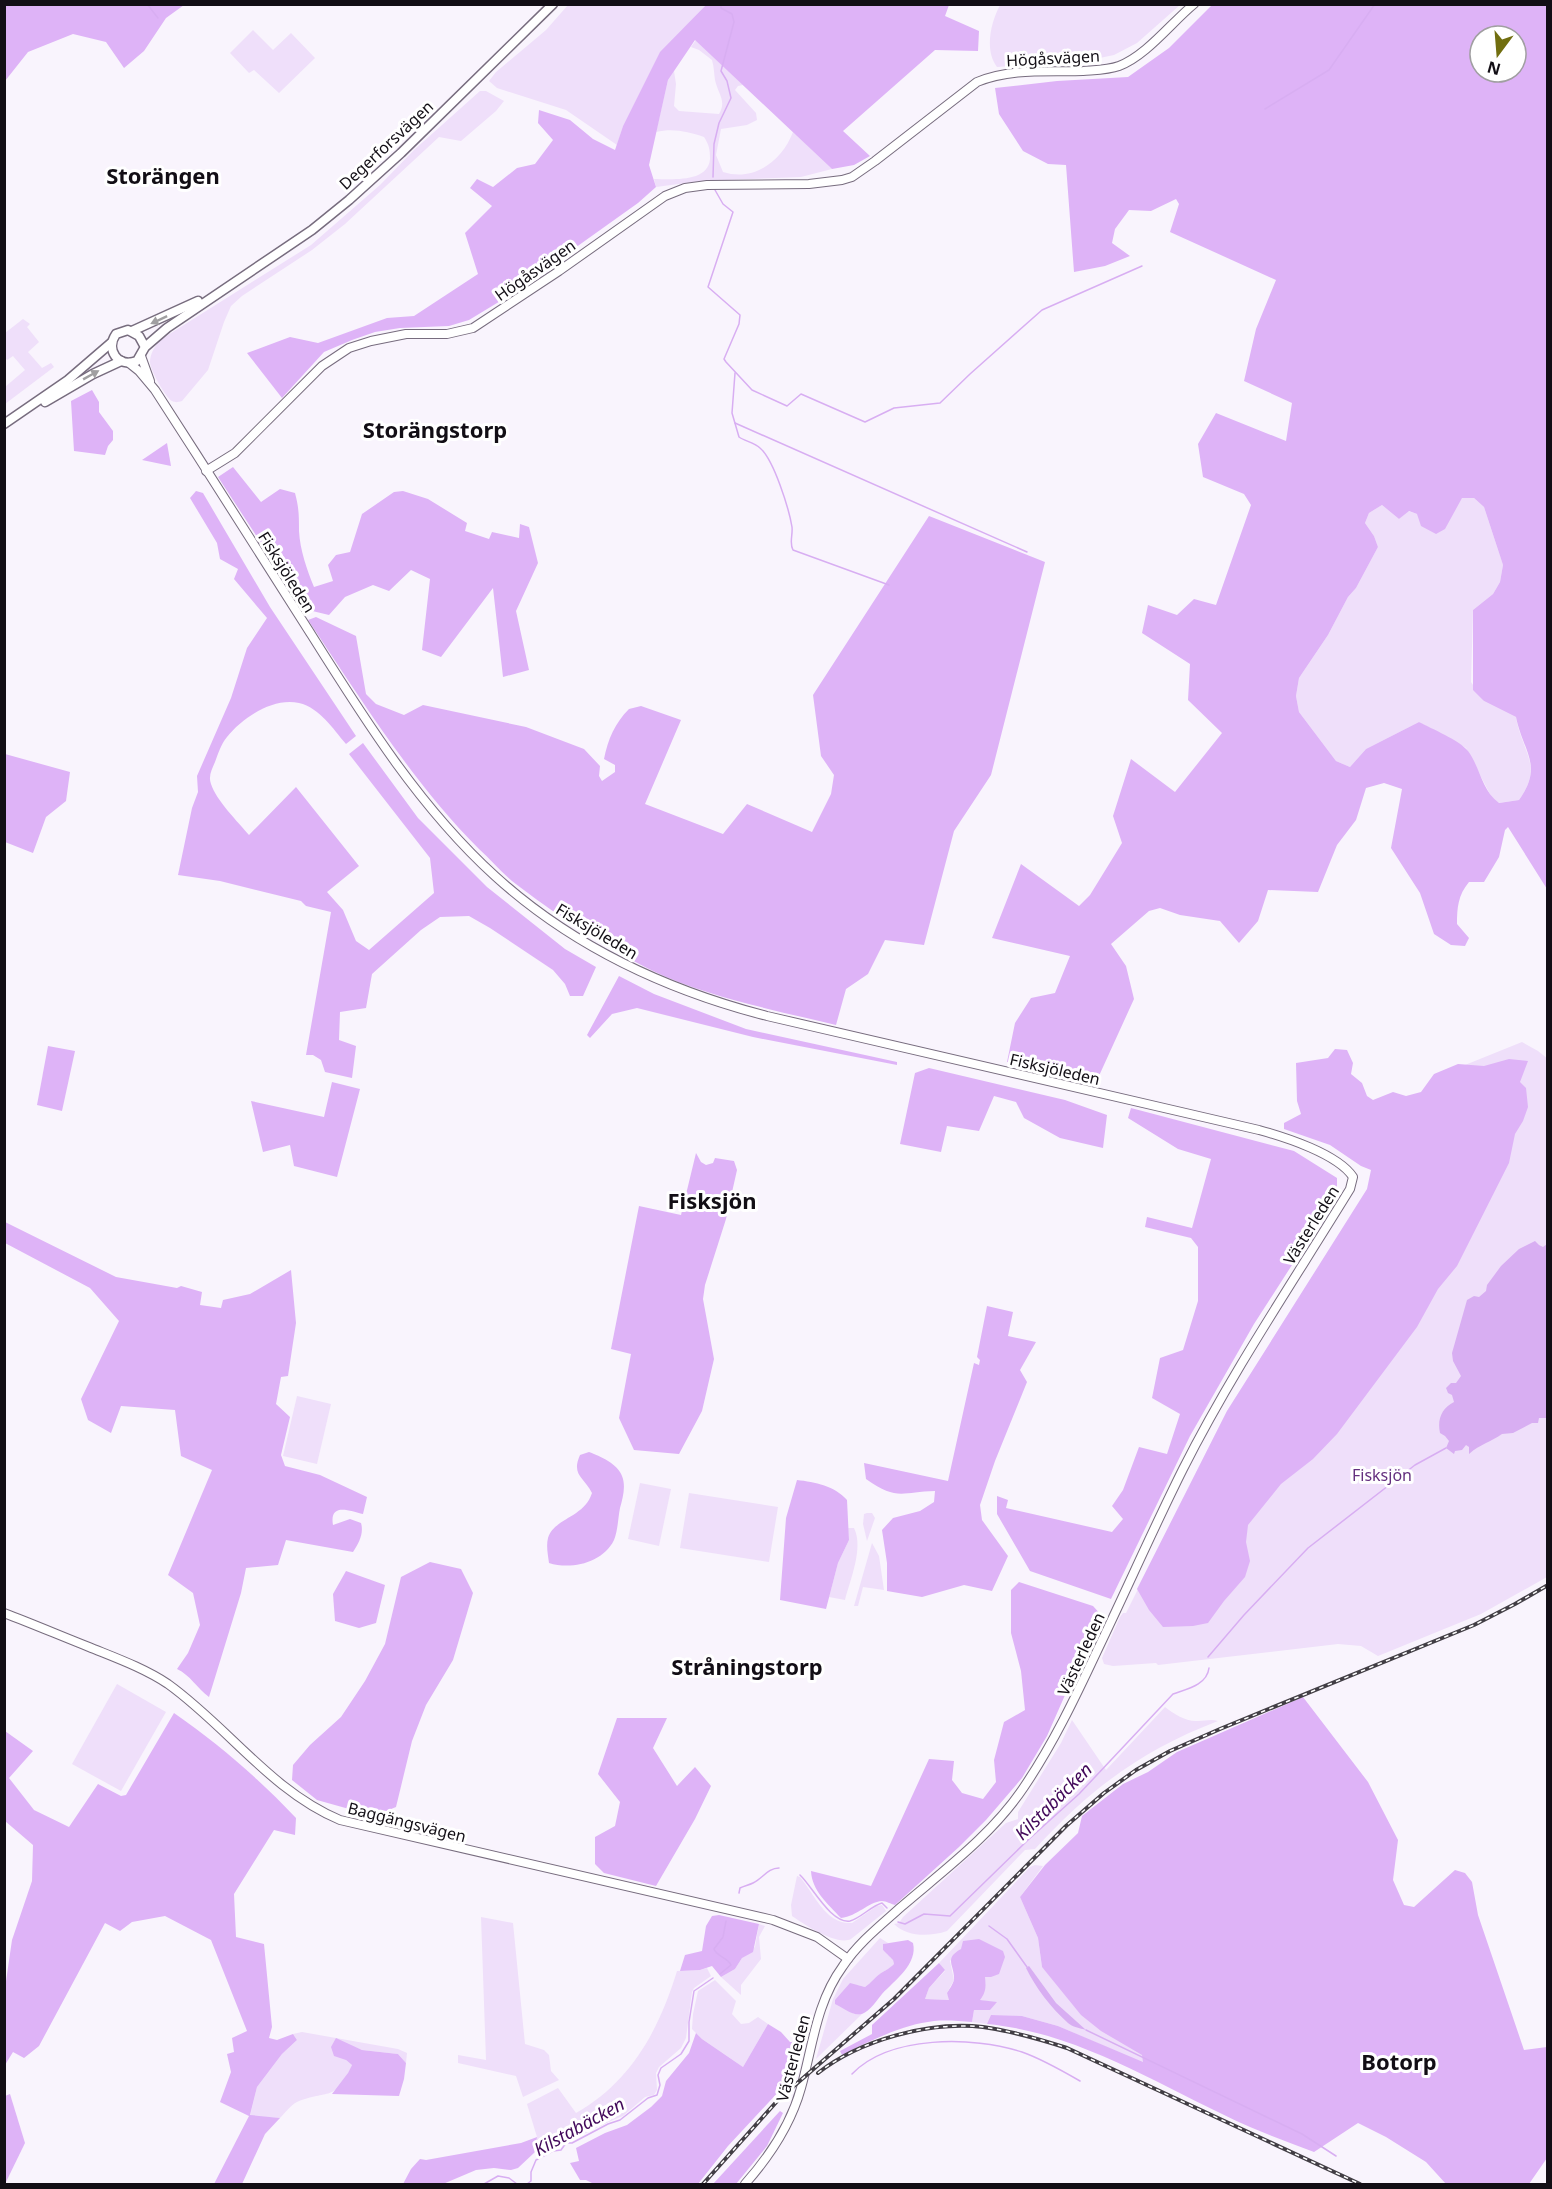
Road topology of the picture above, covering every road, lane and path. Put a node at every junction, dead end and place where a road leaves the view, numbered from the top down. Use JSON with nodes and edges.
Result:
{"nodes":[{"id":1,"x":553,"y":4,"type":"edge"},
{"id":2,"x":1194,"y":4,"type":"edge"},
{"id":3,"x":223,"y":289,"type":"junction"},
{"id":4,"x":132,"y":331,"type":"junction"},
{"id":5,"x":111,"y":343,"type":"junction"},
{"id":6,"x":143,"y":352,"type":"junction"},
{"id":7,"x":125,"y":362,"type":"junction"},
{"id":8,"x":155,"y":390,"type":"junction"},
{"id":9,"x":4,"y":425,"type":"edge"},
{"id":10,"x":206,"y":471,"type":"junction"},
{"id":11,"x":1271,"y":1134,"type":"joint"},
{"id":12,"x":4,"y":1613,"type":"edge"},
{"id":13,"x":848,"y":1959,"type":"junction"},
{"id":14,"x":744,"y":2184,"type":"edge"}],
"edges":[{"from":1,"to":3,"type":"main road","name":"Degerforsvägen"},
{"from":2,"to":10,"type":"street","name":"Högåsvägen"},
{"from":3,"to":4,"type":"main road","name":"Degerforsvägen","one_way":true},
{"from":3,"to":6,"type":"main road","name":"Degerforsvägen"},
{"from":4,"to":5,"type":"main road"},
{"from":4,"to":6,"type":"main road"},
{"from":5,"to":7,"type":"main road"},
{"from":5,"to":9,"type":"main road"},
{"from":6,"to":7,"type":"main road"},
{"from":6,"to":8,"type":"street","name":"Fisksjöleden"},
{"from":7,"to":8,"type":"street","name":"Fisksjöleden"},
{"from":9,"to":7,"type":"main road","one_way":true},
{"from":8,"to":10,"type":"street","name":"Fisksjöleden"},
{"from":10,"to":11,"type":"street","name":"Fisksjöleden"},
{"from":11,"to":13,"type":"street","name":"Västerleden"},
{"from":12,"to":13,"type":"street","name":"Baggängsvägen"},
{"from":13,"to":14,"type":"street","name":"Västerleden"}]}
